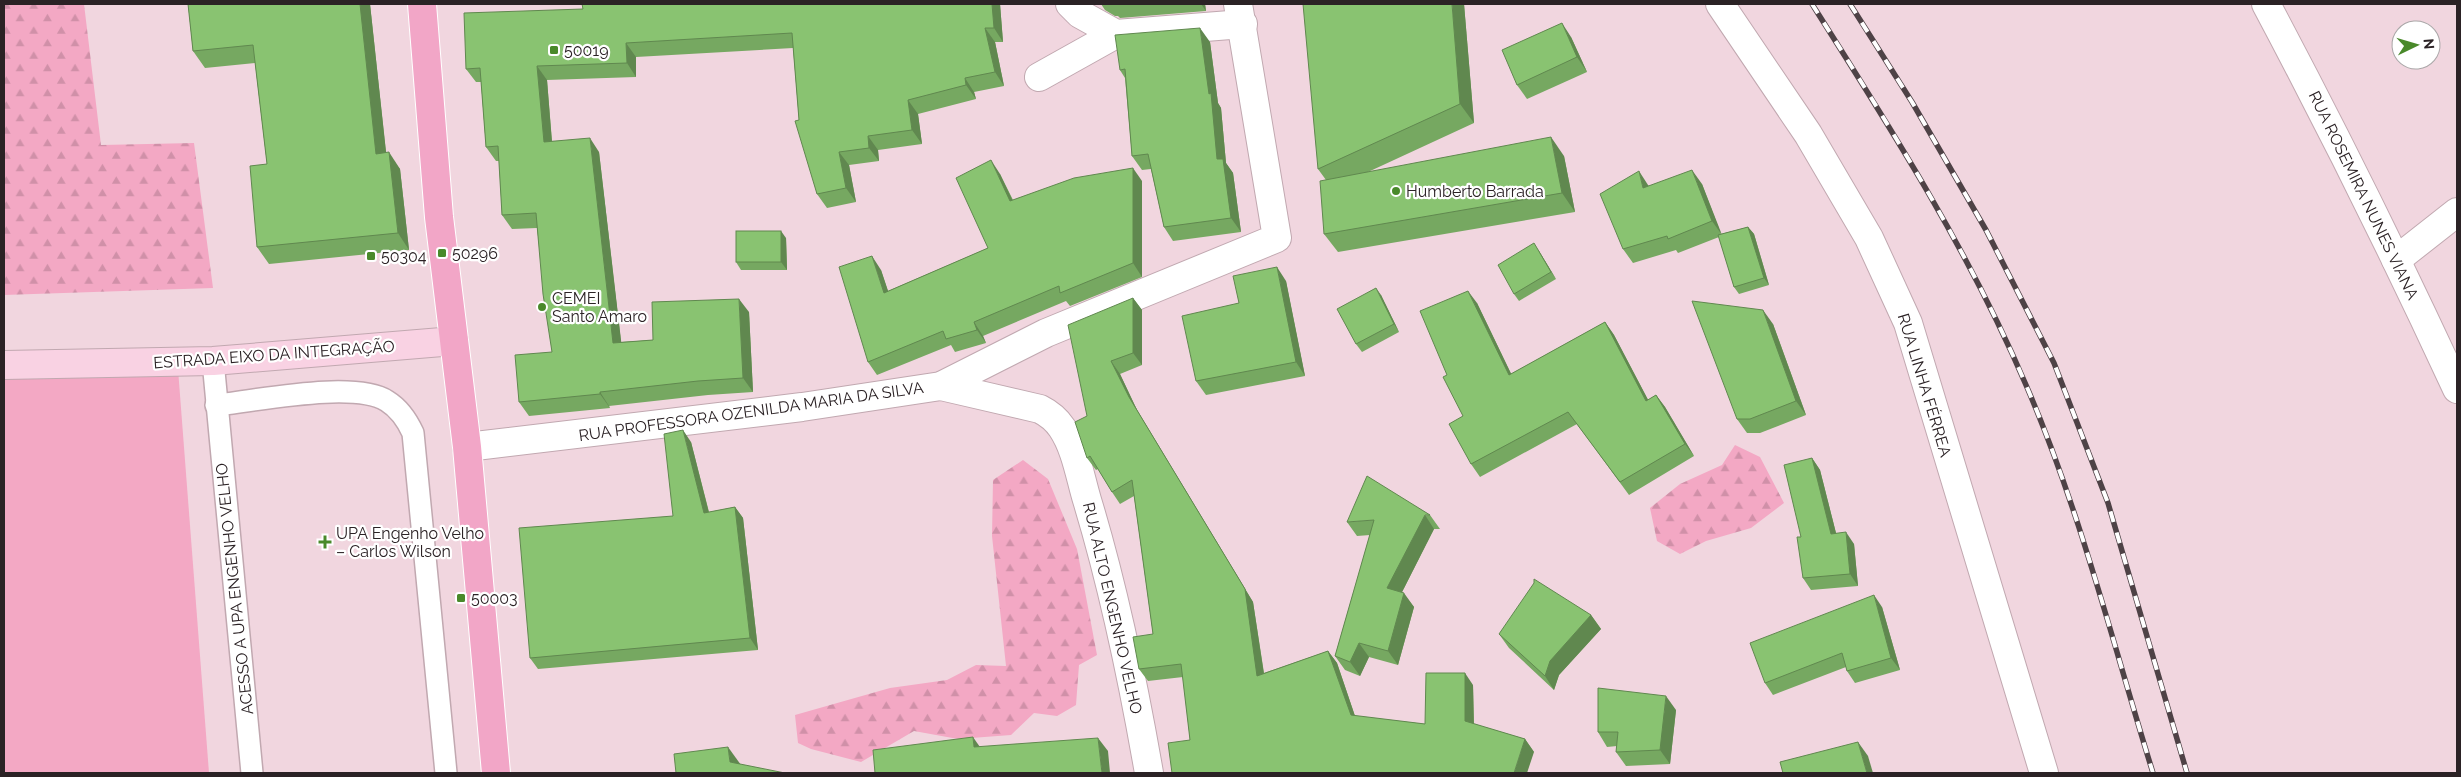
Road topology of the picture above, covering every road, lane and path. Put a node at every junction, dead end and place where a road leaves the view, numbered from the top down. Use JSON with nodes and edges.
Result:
{"nodes":[{"id":1,"x":422,"y":4,"type":"edge"},
{"id":2,"x":1070,"y":4,"type":"edge"},
{"id":3,"x":1720,"y":4,"type":"edge"},
{"id":4,"x":2266,"y":4,"type":"edge"},
{"id":5,"x":1241,"y":14,"type":"edge"},
{"id":6,"x":1116,"y":34,"type":"junction"},
{"id":7,"x":1039,"y":77,"type":"dead end"},
{"id":8,"x":2457,"y":212,"type":"edge"},
{"id":9,"x":2396,"y":260,"type":"junction"},
{"id":10,"x":454,"y":341,"type":"junction"},
{"id":11,"x":213,"y":361,"type":"junction"},
{"id":12,"x":4,"y":365,"type":"edge"},
{"id":13,"x":941,"y":386,"type":"junction"},
{"id":14,"x":2457,"y":389,"type":"edge"},
{"id":15,"x":216,"y":405,"type":"junction"},
{"id":16,"x":467,"y":447,"type":"junction"},
{"id":17,"x":252,"y":773,"type":"edge"},
{"id":18,"x":446,"y":773,"type":"edge"},
{"id":19,"x":496,"y":773,"type":"edge"},
{"id":20,"x":1149,"y":773,"type":"edge"},
{"id":21,"x":2044,"y":773,"type":"edge"}],
"edges":[{"from":1,"to":10,"type":"main road"},
{"from":2,"to":6,"type":"street"},
{"from":3,"to":21,"type":"street","name":"RUA LINHA FÉRREA"},
{"from":4,"to":9,"type":"street","name":"RUA ROSEMIRA NUNES VIANA"},
{"from":5,"to":6,"type":"street"},
{"from":5,"to":13,"type":"street","name":"RUA PROFESSORA OZENILDA MARIA DA SILVA"},
{"from":6,"to":7,"type":"street"},
{"from":8,"to":9,"type":"street"},
{"from":9,"to":14,"type":"street","name":"RUA ROSEMIRA NUNES VIANA"},
{"from":10,"to":11,"type":"main road","name":"ESTRADA EIXO DA INTEGRAÇÃO"},
{"from":10,"to":16,"type":"main road"},
{"from":11,"to":12,"type":"main road","name":"ESTRADA EIXO DA INTEGRAÇÃO"},
{"from":11,"to":15,"type":"lane","name":"ACESSO A UPA ENGENHO VELHO"},
{"from":13,"to":16,"type":"street","name":"RUA PROFESSORA OZENILDA MARIA DA SILVA"},
{"from":13,"to":20,"type":"street","name":"RUA ALTO ENGENHO VELHO"},
{"from":15,"to":17,"type":"lane","name":"ACESSO A UPA ENGENHO VELHO"},
{"from":15,"to":18,"type":"lane"},
{"from":16,"to":19,"type":"main road"}]}
